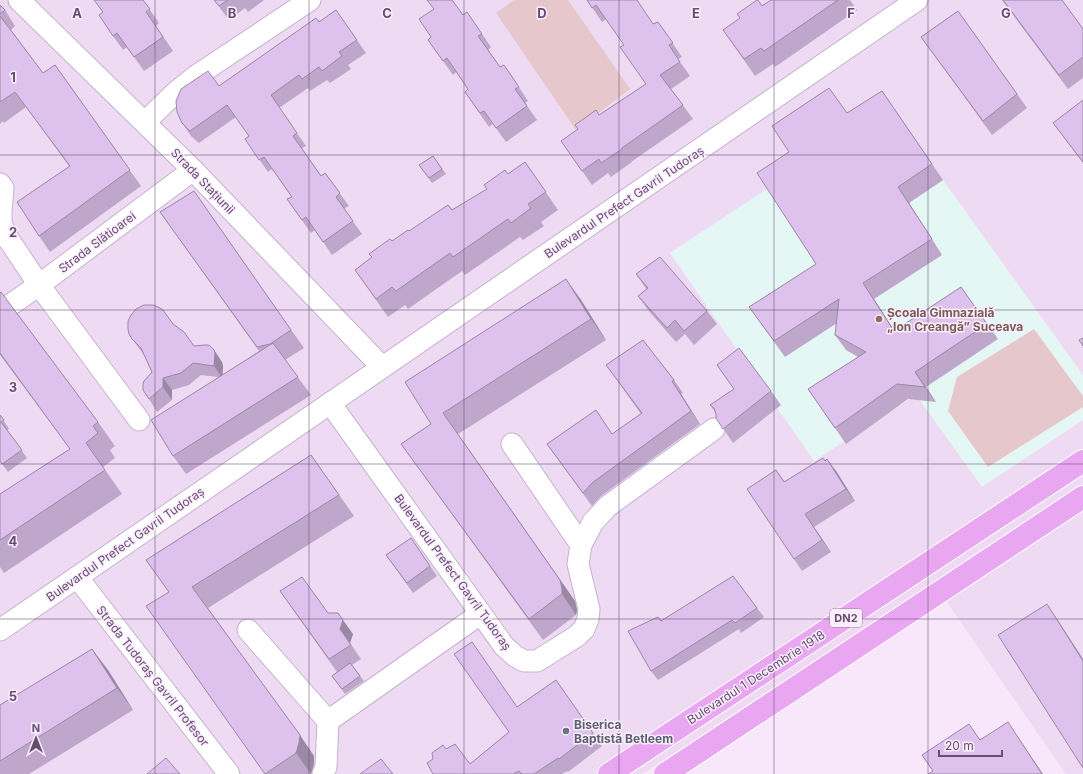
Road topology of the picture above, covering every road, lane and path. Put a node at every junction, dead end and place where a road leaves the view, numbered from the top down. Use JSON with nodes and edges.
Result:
{"nodes":[{"id":1,"x":19,"y":0,"type":"edge"},
{"id":2,"x":310,"y":0,"type":"edge"},
{"id":3,"x":917,"y":0,"type":"edge"},
{"id":4,"x":145,"y":122,"type":"junction"},
{"id":5,"x":193,"y":170,"type":"junction"},
{"id":6,"x":0,"y":184,"type":"edge"},
{"id":7,"x":39,"y":285,"type":"junction"},
{"id":8,"x":0,"y":312,"type":"edge"},
{"id":9,"x":382,"y":367,"type":"junction"},
{"id":10,"x":330,"y":403,"type":"junction"},
{"id":11,"x":139,"y":420,"type":"dead end"},
{"id":12,"x":714,"y":429,"type":"edge"},
{"id":13,"x":512,"y":444,"type":"dead end"},
{"id":14,"x":1083,"y":461,"type":"edge"},
{"id":15,"x":1083,"y":497,"type":"edge"},
{"id":16,"x":581,"y":545,"type":"junction"},
{"id":17,"x":77,"y":577,"type":"junction"},
{"id":18,"x":480,"y":614,"type":"junction"},
{"id":19,"x":0,"y":630,"type":"edge"},
{"id":20,"x":248,"y":630,"type":"dead end"},
{"id":21,"x":328,"y":721,"type":"junction"},
{"id":22,"x":229,"y":774,"type":"edge"},
{"id":23,"x":323,"y":774,"type":"edge"},
{"id":24,"x":609,"y":774,"type":"edge"},
{"id":25,"x":665,"y":774,"type":"edge"}],
"edges":[{"from":1,"to":4,"type":"street","name":"Strada Stațiunii"},
{"from":2,"to":4,"type":"street"},
{"from":3,"to":9,"type":"street","name":"Bulevardul Prefect Gavril Tudoraș"},
{"from":4,"to":5,"type":"street","name":"Strada Stațiunii"},
{"from":5,"to":7,"type":"street","name":"Strada Slătioarei"},
{"from":5,"to":9,"type":"street","name":"Strada Stațiunii"},
{"from":6,"to":7,"type":"street"},
{"from":7,"to":8,"type":"street","name":"Strada Slătioarei"},
{"from":7,"to":11,"type":"street"},
{"from":9,"to":10,"type":"street","name":"Bulevardul Prefect Gavril Tudoraș"},
{"from":10,"to":17,"type":"street","name":"Bulevardul Prefect Gavril Tudoraș"},
{"from":10,"to":18,"type":"street","name":"Bulevardul Prefect Gavril Tudoraș"},
{"from":12,"to":16,"type":"street","name":"Bulevardul Prefect Gavril Tudoraș"},
{"from":13,"to":16,"type":"street"},
{"from":14,"to":24,"type":"main road","name":"Bulevardul 1 Decembrie 1918","number":"DN2"},
{"from":15,"to":25,"type":"main road","number":"DN2"},
{"from":16,"to":18,"type":"street","name":"Bulevardul Prefect Gavril Tudoraș"},
{"from":17,"to":19,"type":"street","name":"Bulevardul Prefect Gavril Tudoraș"},
{"from":17,"to":22,"type":"street","name":"Strada Tudoraș Gavril Profesor"},
{"from":18,"to":21,"type":"street"},
{"from":20,"to":21,"type":"street"},
{"from":21,"to":23,"type":"street"}]}
